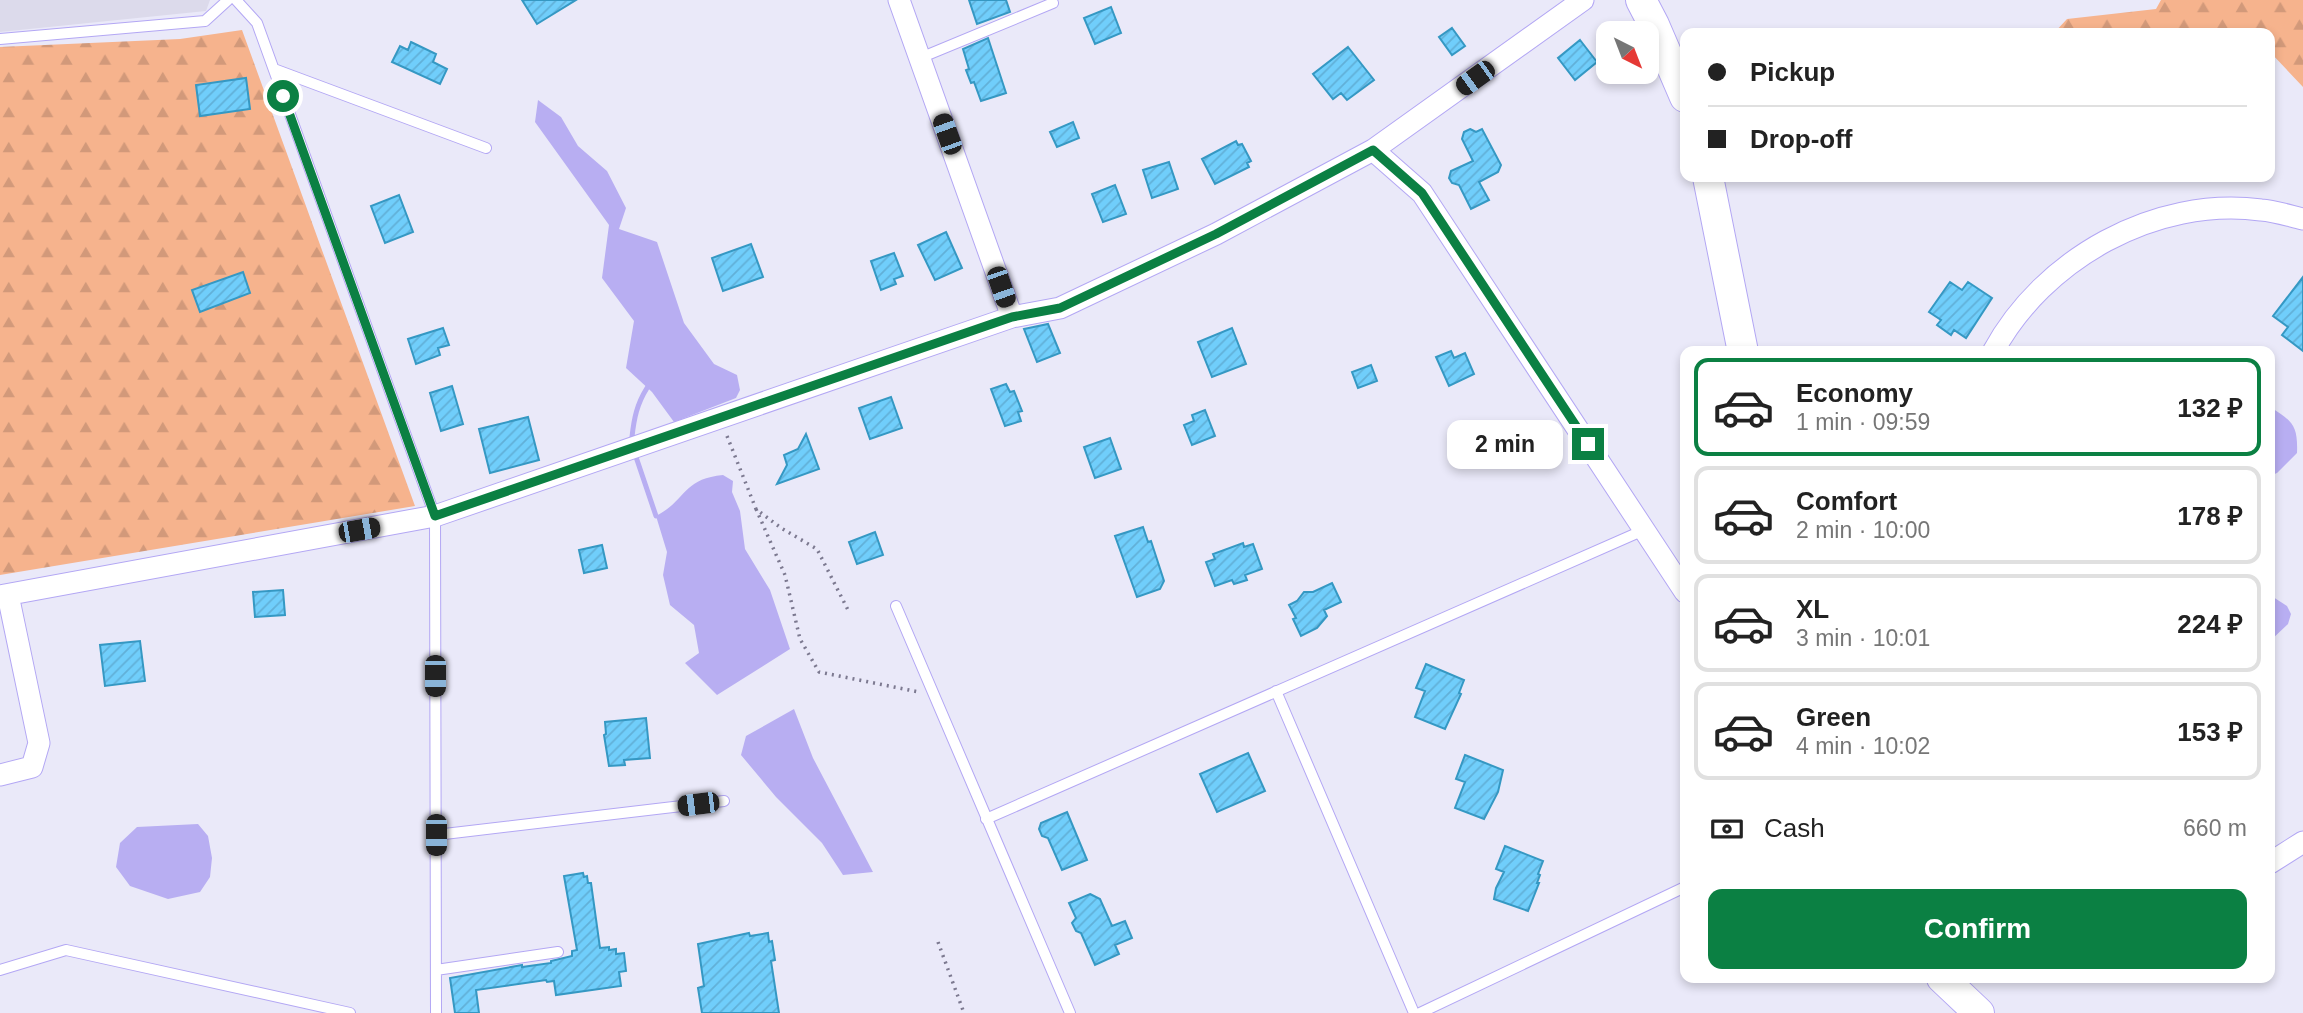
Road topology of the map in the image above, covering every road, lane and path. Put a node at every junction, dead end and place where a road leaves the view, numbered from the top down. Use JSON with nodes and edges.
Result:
{"nodes":[{"id":1,"x":228,"y":0,"type":"edge"},
{"id":2,"x":236,"y":0,"type":"edge"},
{"id":3,"x":899,"y":0,"type":"edge"},
{"id":4,"x":1583,"y":0,"type":"edge"},
{"id":5,"x":1641,"y":0,"type":"edge"},
{"id":6,"x":1053,"y":3,"type":"dead end"},
{"id":7,"x":0,"y":39,"type":"edge"},
{"id":8,"x":920,"y":58,"type":"junction"},
{"id":9,"x":274,"y":69,"type":"junction"},
{"id":10,"x":1680,"y":85,"type":"edge"},
{"id":11,"x":486,"y":148,"type":"dead end"},
{"id":12,"x":1373,"y":150,"type":"junction"},
{"id":13,"x":1708,"y":182,"type":"edge"},
{"id":14,"x":2303,"y":219,"type":"edge"},
{"id":15,"x":1012,"y":317,"type":"junction"},
{"id":16,"x":1742,"y":346,"type":"edge"},
{"id":17,"x":1997,"y":346,"type":"edge"},
{"id":18,"x":720,"y":418,"type":"junction"},
{"id":19,"x":756,"y":509,"type":"junction"},
{"id":20,"x":435,"y":516,"type":"junction"},
{"id":21,"x":1644,"y":530,"type":"junction"},
{"id":22,"x":1680,"y":584,"type":"edge"},
{"id":23,"x":4,"y":596,"type":"edge"},
{"id":24,"x":896,"y":606,"type":"dead end"},
{"id":25,"x":848,"y":610,"type":"dead end"},
{"id":26,"x":1276,"y":691,"type":"junction"},
{"id":27,"x":934,"y":695,"type":"junction"},
{"id":28,"x":0,"y":775,"type":"edge"},
{"id":29,"x":724,"y":801,"type":"dead end"},
{"id":30,"x":986,"y":819,"type":"junction"},
{"id":31,"x":436,"y":835,"type":"junction"},
{"id":32,"x":2303,"y":842,"type":"edge"},
{"id":33,"x":2275,"y":860,"type":"edge"},
{"id":34,"x":1680,"y":889,"type":"edge"},
{"id":35,"x":939,"y":942,"type":"dead end"},
{"id":36,"x":558,"y":953,"type":"dead end"},
{"id":37,"x":0,"y":970,"type":"edge"},
{"id":38,"x":436,"y":970,"type":"junction"},
{"id":39,"x":1947,"y":983,"type":"edge"},
{"id":40,"x":350,"y":1013,"type":"edge"},
{"id":41,"x":436,"y":1013,"type":"edge"},
{"id":42,"x":964,"y":1013,"type":"edge"},
{"id":43,"x":1070,"y":1013,"type":"edge"},
{"id":44,"x":1414,"y":1013,"type":"edge"},
{"id":45,"x":1420,"y":1013,"type":"edge"},
{"id":46,"x":1979,"y":1013,"type":"edge"}],
"edges":[{"from":1,"to":7,"type":"lane"},
{"from":2,"to":9,"type":"lane"},
{"from":3,"to":8,"type":"street"},
{"from":4,"to":12,"type":"street"},
{"from":5,"to":10,"type":"main road"},
{"from":6,"to":8,"type":"lane"},
{"from":8,"to":15,"type":"street"},
{"from":9,"to":11,"type":"lane"},
{"from":9,"to":20,"type":"lane"},
{"from":12,"to":15,"type":"street"},
{"from":12,"to":21,"type":"street"},
{"from":13,"to":16,"type":"main road"},
{"from":14,"to":17,"type":"street"},
{"from":15,"to":18,"type":"street"},
{"from":18,"to":19,"type":"path"},
{"from":18,"to":20,"type":"street"},
{"from":19,"to":25,"type":"path"},
{"from":19,"to":27,"type":"path"},
{"from":20,"to":23,"type":"street"},
{"from":20,"to":31,"type":"lane"},
{"from":21,"to":22,"type":"street"},
{"from":21,"to":26,"type":"lane"},
{"from":23,"to":28,"type":"street"},
{"from":24,"to":27,"type":"lane"},
{"from":26,"to":30,"type":"lane"},
{"from":26,"to":44,"type":"lane"},
{"from":27,"to":30,"type":"lane"},
{"from":29,"to":31,"type":"lane"},
{"from":30,"to":43,"type":"lane"},
{"from":31,"to":38,"type":"lane"},
{"from":32,"to":33,"type":"street"},
{"from":34,"to":45,"type":"lane"},
{"from":35,"to":42,"type":"path"},
{"from":36,"to":38,"type":"lane"},
{"from":37,"to":40,"type":"lane"},
{"from":38,"to":41,"type":"lane"},
{"from":39,"to":46,"type":"main road"}]}
